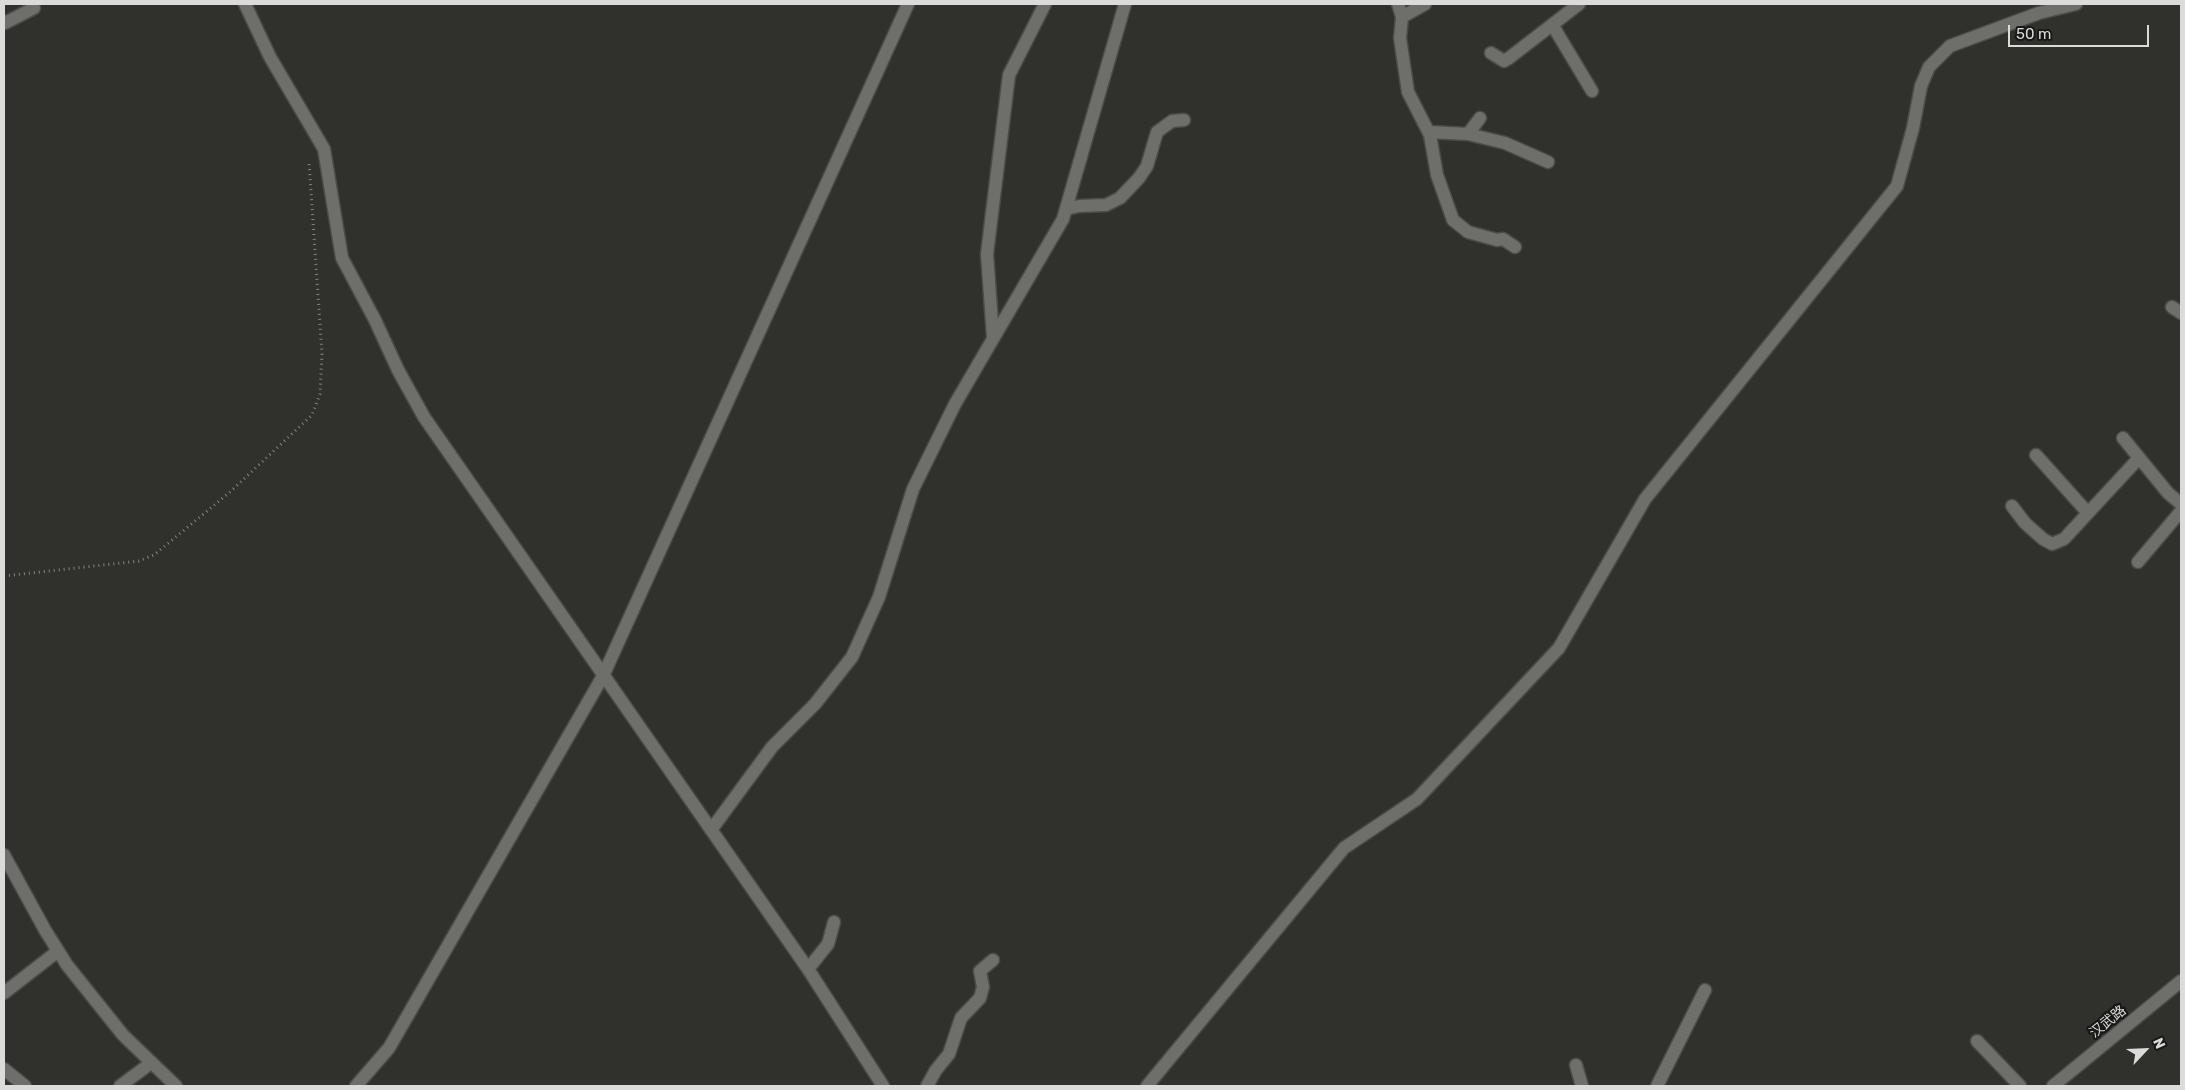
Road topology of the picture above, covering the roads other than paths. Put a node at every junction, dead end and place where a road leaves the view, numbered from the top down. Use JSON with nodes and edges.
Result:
{"nodes":[{"id":1,"x":245,"y":4,"type":"edge"},
{"id":2,"x":908,"y":4,"type":"edge"},
{"id":3,"x":1045,"y":4,"type":"edge"},
{"id":4,"x":1126,"y":4,"type":"edge"},
{"id":5,"x":1398,"y":4,"type":"edge"},
{"id":6,"x":1425,"y":4,"type":"edge"},
{"id":7,"x":1579,"y":4,"type":"edge"},
{"id":8,"x":2076,"y":4,"type":"edge"},
{"id":9,"x":34,"y":8,"type":"dead end"},
{"id":10,"x":1402,"y":17,"type":"junction"},
{"id":11,"x":4,"y":20,"type":"edge"},
{"id":12,"x":1553,"y":26,"type":"junction"},
{"id":13,"x":1491,"y":53,"type":"dead end"},
{"id":14,"x":1592,"y":91,"type":"dead end"},
{"id":15,"x":1480,"y":118,"type":"dead end"},
{"id":16,"x":1184,"y":120,"type":"dead end"},
{"id":17,"x":1428,"y":132,"type":"junction"},
{"id":18,"x":1468,"y":134,"type":"junction"},
{"id":19,"x":1548,"y":162,"type":"dead end"},
{"id":20,"x":1066,"y":209,"type":"junction"},
{"id":21,"x":1516,"y":247,"type":"dead end"},
{"id":22,"x":993,"y":337,"type":"junction"},
{"id":23,"x":2123,"y":438,"type":"dead end"},
{"id":24,"x":2036,"y":455,"type":"dead end"},
{"id":25,"x":2139,"y":458,"type":"junction"},
{"id":26,"x":2181,"y":504,"type":"edge"},
{"id":27,"x":2012,"y":506,"type":"dead end"},
{"id":28,"x":2181,"y":511,"type":"edge"},
{"id":29,"x":2088,"y":513,"type":"junction"},
{"id":30,"x":2138,"y":562,"type":"dead end"},
{"id":31,"x":603,"y":676,"type":"junction"},
{"id":32,"x":711,"y":830,"type":"junction"},
{"id":33,"x":4,"y":855,"type":"edge"},
{"id":34,"x":834,"y":922,"type":"dead end"},
{"id":35,"x":58,"y":951,"type":"junction"},
{"id":36,"x":993,"y":960,"type":"dead end"},
{"id":37,"x":808,"y":969,"type":"junction"},
{"id":38,"x":2181,"y":980,"type":"edge"},
{"id":39,"x":1706,"y":990,"type":"dead end"},
{"id":40,"x":4,"y":993,"type":"edge"},
{"id":41,"x":1977,"y":1041,"type":"dead end"},
{"id":42,"x":151,"y":1063,"type":"junction"},
{"id":43,"x":1576,"y":1065,"type":"dead end"},
{"id":44,"x":4,"y":1069,"type":"edge"},
{"id":45,"x":25,"y":1086,"type":"edge"},
{"id":46,"x":120,"y":1086,"type":"edge"},
{"id":47,"x":176,"y":1086,"type":"edge"},
{"id":48,"x":356,"y":1086,"type":"edge"},
{"id":49,"x":883,"y":1086,"type":"edge"},
{"id":50,"x":927,"y":1086,"type":"edge"},
{"id":51,"x":1147,"y":1086,"type":"edge"},
{"id":52,"x":1582,"y":1086,"type":"edge"},
{"id":53,"x":1657,"y":1086,"type":"edge"},
{"id":54,"x":2020,"y":1086,"type":"edge"},
{"id":55,"x":2053,"y":1086,"type":"edge"}],
"edges":[{"from":1,"to":31,"type":"street"},
{"from":2,"to":31,"type":"street"},
{"from":3,"to":22,"type":"street"},
{"from":4,"to":20,"type":"street"},
{"from":5,"to":10,"type":"street"},
{"from":6,"to":10,"type":"street"},
{"from":7,"to":12,"type":"street"},
{"from":8,"to":51,"type":"street"},
{"from":9,"to":11,"type":"street"},
{"from":10,"to":17,"type":"street"},
{"from":12,"to":13,"type":"street"},
{"from":12,"to":14,"type":"street"},
{"from":15,"to":18,"type":"street"},
{"from":16,"to":20,"type":"street"},
{"from":17,"to":18,"type":"street"},
{"from":17,"to":21,"type":"street"},
{"from":18,"to":19,"type":"street"},
{"from":20,"to":22,"type":"street"},
{"from":22,"to":32,"type":"street"},
{"from":23,"to":25,"type":"street"},
{"from":24,"to":29,"type":"street"},
{"from":25,"to":26,"type":"street"},
{"from":25,"to":29,"type":"street"},
{"from":27,"to":29,"type":"street"},
{"from":28,"to":30,"type":"street"},
{"from":31,"to":32,"type":"street"},
{"from":31,"to":48,"type":"street"},
{"from":32,"to":37,"type":"street"},
{"from":33,"to":35,"type":"street"},
{"from":34,"to":37,"type":"street"},
{"from":35,"to":40,"type":"street"},
{"from":35,"to":42,"type":"street"},
{"from":36,"to":50,"type":"street"},
{"from":37,"to":49,"type":"street"},
{"from":38,"to":55,"type":"street","name":"汉武路"},
{"from":39,"to":53,"type":"street"},
{"from":41,"to":54,"type":"street"},
{"from":42,"to":46,"type":"street"},
{"from":42,"to":47,"type":"street"},
{"from":43,"to":52,"type":"street"},
{"from":44,"to":45,"type":"street"}]}
